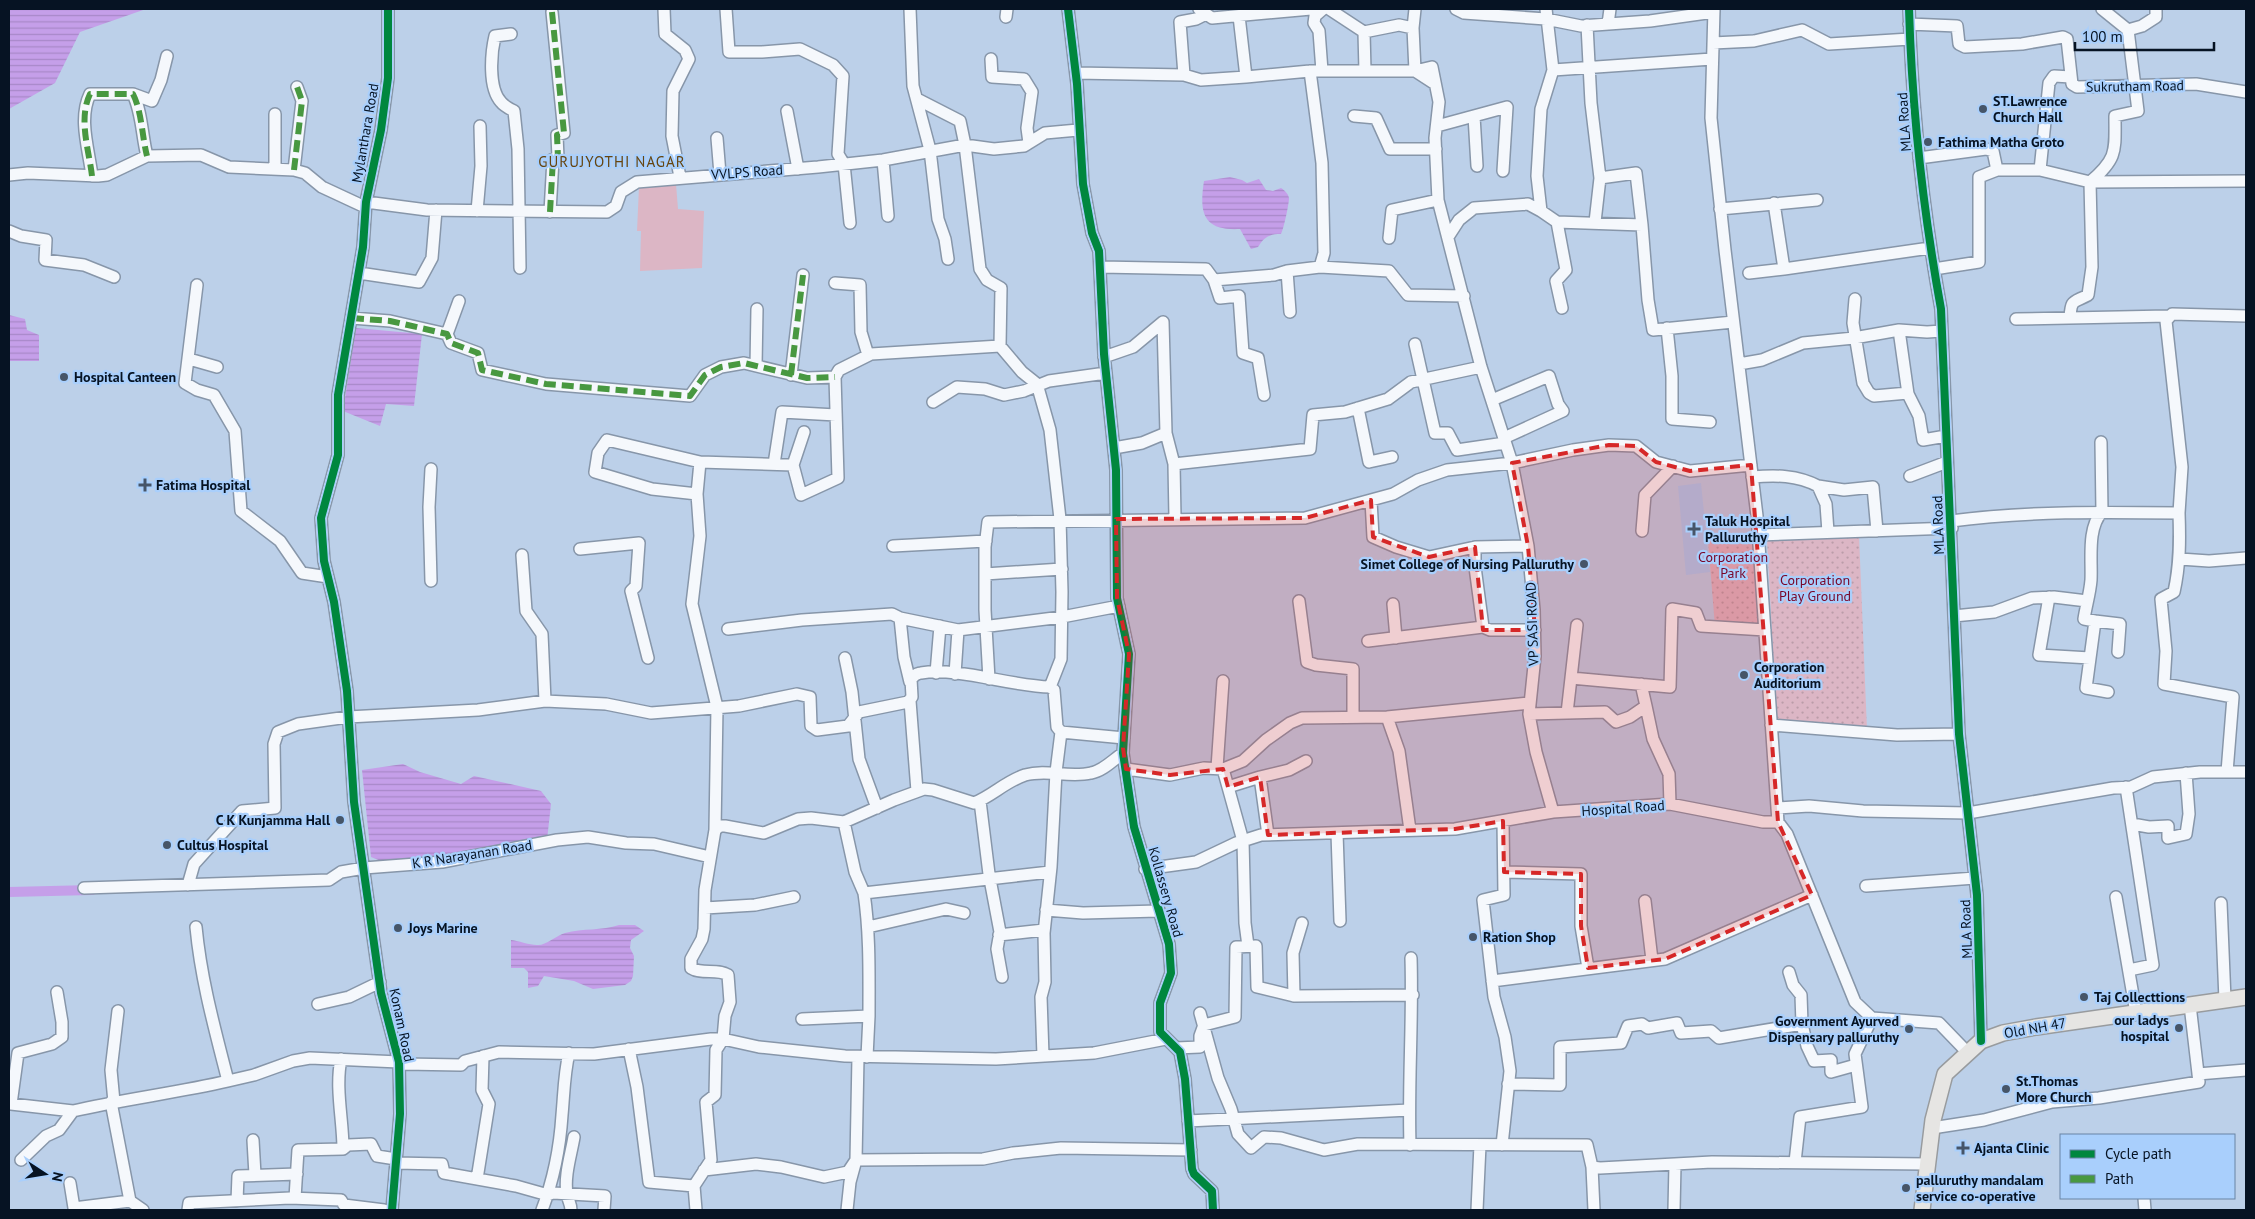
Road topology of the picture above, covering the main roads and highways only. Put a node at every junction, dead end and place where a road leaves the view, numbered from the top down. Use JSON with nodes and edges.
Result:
{"nodes":[{"id":1,"x":2246,"y":997,"type":"edge"},
{"id":2,"x":1922,"y":1210,"type":"edge"}],
"edges":[{"from":1,"to":2,"type":"main road","name":"Old NH 47"}]}
